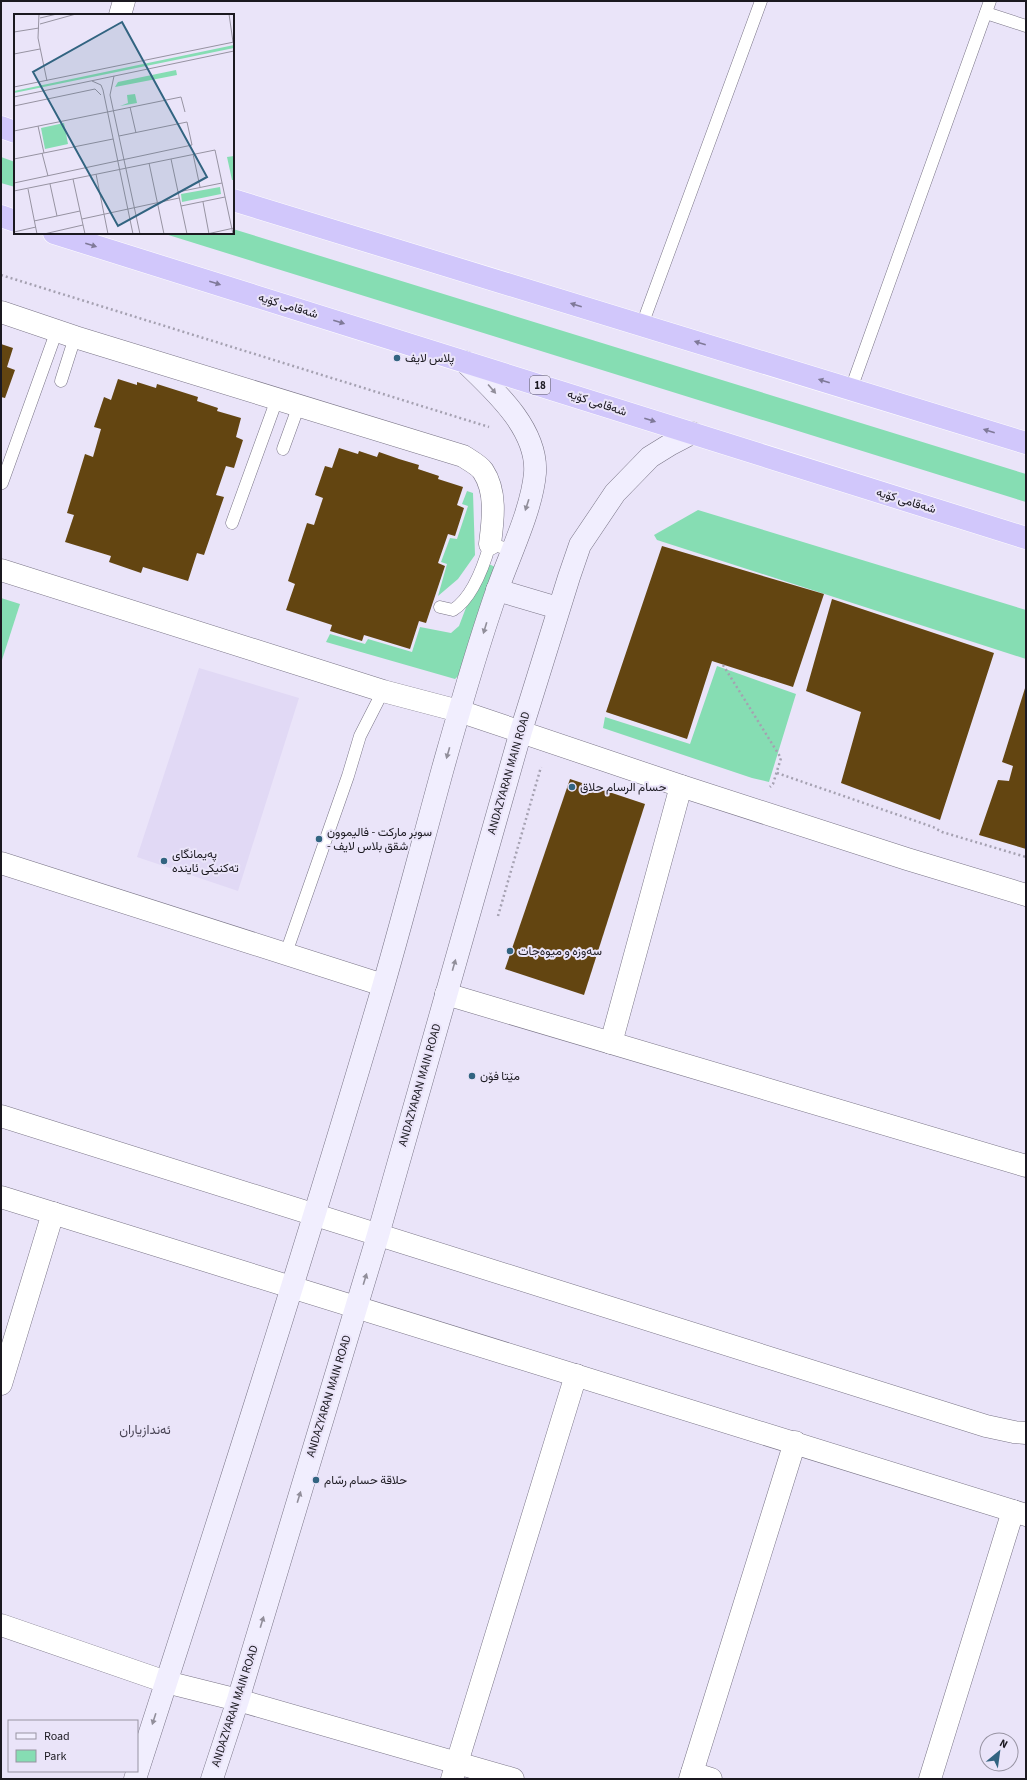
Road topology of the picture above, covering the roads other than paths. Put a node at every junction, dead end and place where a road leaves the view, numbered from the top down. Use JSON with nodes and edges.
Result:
{"nodes":[{"id":1,"x":124,"y":1,"type":"edge"},
{"id":2,"x":761,"y":1,"type":"edge"},
{"id":3,"x":990,"y":1,"type":"edge"},
{"id":4,"x":986,"y":13,"type":"junction"},
{"id":5,"x":120,"y":14,"type":"edge"},
{"id":6,"x":1026,"y":26,"type":"edge"},
{"id":7,"x":1,"y":127,"type":"edge"},
{"id":8,"x":14,"y":132,"type":"edge"},
{"id":9,"x":234,"y":200,"type":"edge"},
{"id":10,"x":1,"y":216,"type":"edge"},
{"id":11,"x":14,"y":221,"type":"edge"},
{"id":12,"x":57,"y":234,"type":"edge"},
{"id":13,"x":1,"y":312,"type":"edge"},
{"id":14,"x":642,"y":325,"type":"junction"},
{"id":15,"x":66,"y":333,"type":"junction"},
{"id":16,"x":465,"y":362,"type":"junction"},
{"id":17,"x":61,"y":381,"type":"dead end"},
{"id":18,"x":851,"y":389,"type":"junction"},
{"id":19,"x":277,"y":399,"type":"junction"},
{"id":20,"x":299,"y":406,"type":"junction"},
{"id":21,"x":692,"y":433,"type":"junction"},
{"id":22,"x":1026,"y":443,"type":"edge"},
{"id":23,"x":283,"y":449,"type":"dead end"},
{"id":24,"x":2,"y":483,"type":"dead end"},
{"id":25,"x":232,"y":523,"type":"dead end"},
{"id":26,"x":1026,"y":538,"type":"edge"},
{"id":27,"x":490,"y":544,"type":"junction"},
{"id":28,"x":512,"y":550,"type":"junction"},
{"id":29,"x":1,"y":570,"type":"edge"},
{"id":30,"x":498,"y":590,"type":"junction"},
{"id":31,"x":440,"y":607,"type":"dead end"},
{"id":32,"x":558,"y":608,"type":"junction"},
{"id":33,"x":383,"y":691,"type":"junction"},
{"id":34,"x":459,"y":711,"type":"junction"},
{"id":35,"x":521,"y":731,"type":"junction"},
{"id":36,"x":681,"y":786,"type":"junction"},
{"id":37,"x":1,"y":863,"type":"edge"},
{"id":38,"x":1026,"y":895,"type":"edge"},
{"id":39,"x":286,"y":953,"type":"junction"},
{"id":40,"x":383,"y":985,"type":"junction"},
{"id":41,"x":446,"y":994,"type":"junction"},
{"id":42,"x":611,"y":1043,"type":"junction"},
{"id":43,"x":1,"y":1116,"type":"edge"},
{"id":44,"x":1026,"y":1166,"type":"edge"},
{"id":45,"x":1,"y":1197,"type":"edge"},
{"id":46,"x":52,"y":1213,"type":"junction"},
{"id":47,"x":314,"y":1214,"type":"junction"},
{"id":48,"x":378,"y":1235,"type":"junction"},
{"id":49,"x":292,"y":1287,"type":"junction"},
{"id":50,"x":356,"y":1307,"type":"junction"},
{"id":51,"x":576,"y":1375,"type":"junction"},
{"id":52,"x":1,"y":1384,"type":"edge"},
{"id":53,"x":1026,"y":1433,"type":"edge"},
{"id":54,"x":795,"y":1442,"type":"junction"},
{"id":55,"x":1020,"y":1513,"type":"edge"},
{"id":56,"x":1,"y":1625,"type":"edge"},
{"id":57,"x":166,"y":1682,"type":"junction"},
{"id":58,"x":238,"y":1700,"type":"junction"},
{"id":59,"x":138,"y":1770,"type":"edge"},
{"id":60,"x":454,"y":1771,"type":"edge"},
{"id":61,"x":698,"y":1777,"type":"edge"},
{"id":62,"x":212,"y":1779,"type":"edge"},
{"id":63,"x":513,"y":1779,"type":"edge"},
{"id":64,"x":930,"y":1779,"type":"edge"}],
"edges":[{"from":1,"to":5,"type":"street"},
{"from":2,"to":14,"type":"lane"},
{"from":3,"to":4,"type":"lane"},
{"from":4,"to":6,"type":"lane"},
{"from":4,"to":18,"type":"lane"},
{"from":7,"to":8,"type":"highway"},
{"from":14,"to":9,"type":"highway","one_way":true},
{"from":10,"to":11,"type":"highway"},
{"from":12,"to":16,"type":"highway","name":"شەقامی کۆیە","number":"18","one_way":true},
{"from":13,"to":15,"type":"street"},
{"from":18,"to":14,"type":"highway","one_way":true},
{"from":15,"to":17,"type":"lane"},
{"from":15,"to":19,"type":"street"},
{"from":15,"to":24,"type":"lane"},
{"from":16,"to":21,"type":"highway","name":"شەقامی کۆیە","number":"18","one_way":true},
{"from":16,"to":28,"type":"street","one_way":true},
{"from":22,"to":18,"type":"highway","one_way":true},
{"from":19,"to":20,"type":"street"},
{"from":19,"to":25,"type":"lane"},
{"from":20,"to":23,"type":"lane"},
{"from":20,"to":27,"type":"street"},
{"from":21,"to":26,"type":"highway","name":"شەقامی کۆیە","number":"18"},
{"from":21,"to":32,"type":"street","name":"ANDAZYARAN MAIN ROAD"},
{"from":27,"to":28,"type":"lane"},
{"from":27,"to":31,"type":"lane"},
{"from":28,"to":30,"type":"street"},
{"from":29,"to":33,"type":"street"},
{"from":30,"to":32,"type":"street"},
{"from":30,"to":34,"type":"street","one_way":true},
{"from":32,"to":35,"type":"street","name":"ANDAZYARAN MAIN ROAD"},
{"from":33,"to":34,"type":"street"},
{"from":33,"to":39,"type":"lane"},
{"from":34,"to":35,"type":"street"},
{"from":34,"to":40,"type":"street","one_way":true},
{"from":35,"to":36,"type":"street"},
{"from":41,"to":35,"type":"street","name":"ANDAZYARAN MAIN ROAD","one_way":true},
{"from":36,"to":38,"type":"street"},
{"from":36,"to":42,"type":"street"},
{"from":37,"to":39,"type":"street"},
{"from":39,"to":40,"type":"street"},
{"from":40,"to":47,"type":"street"},
{"from":41,"to":42,"type":"street"},
{"from":41,"to":48,"type":"street","name":"ANDAZYARAN MAIN ROAD"},
{"from":42,"to":44,"type":"street"},
{"from":43,"to":47,"type":"street"},
{"from":45,"to":46,"type":"street"},
{"from":46,"to":49,"type":"street"},
{"from":46,"to":52,"type":"street"},
{"from":47,"to":48,"type":"street"},
{"from":47,"to":49,"type":"street"},
{"from":50,"to":48,"type":"street","name":"ANDAZYARAN MAIN ROAD","one_way":true},
{"from":48,"to":53,"type":"street"},
{"from":49,"to":50,"type":"street"},
{"from":49,"to":57,"type":"street"},
{"from":50,"to":51,"type":"street"},
{"from":58,"to":50,"type":"street","name":"ANDAZYARAN MAIN ROAD","one_way":true},
{"from":51,"to":54,"type":"street"},
{"from":51,"to":60,"type":"street"},
{"from":54,"to":55,"type":"street"},
{"from":54,"to":61,"type":"street"},
{"from":55,"to":64,"type":"street"},
{"from":56,"to":57,"type":"street"},
{"from":57,"to":58,"type":"street"},
{"from":57,"to":59,"type":"street","one_way":true},
{"from":58,"to":60,"type":"street"},
{"from":58,"to":62,"type":"street","name":"ANDAZYARAN MAIN ROAD"},
{"from":60,"to":63,"type":"street"}]}
